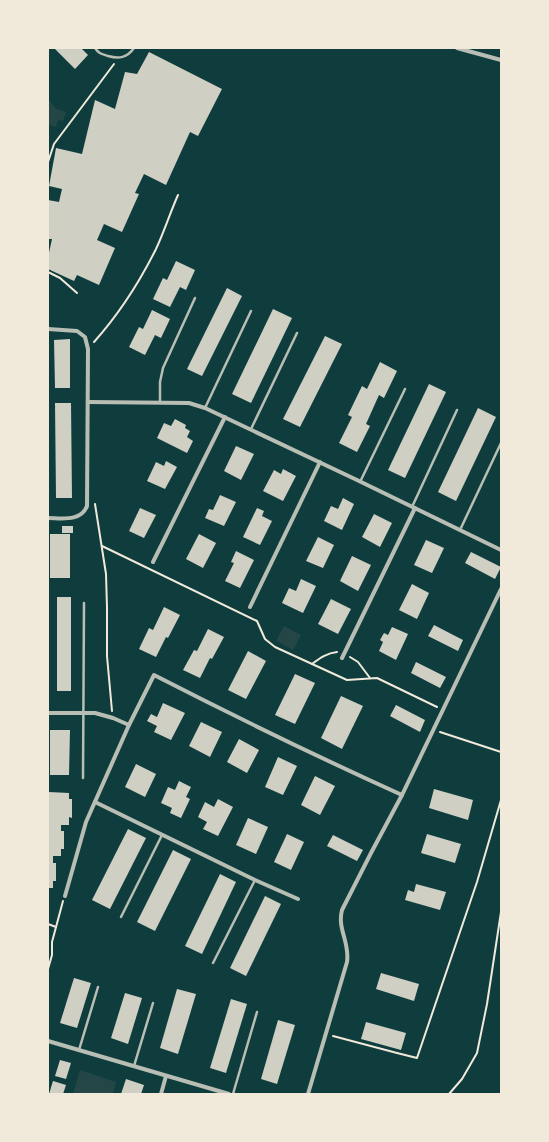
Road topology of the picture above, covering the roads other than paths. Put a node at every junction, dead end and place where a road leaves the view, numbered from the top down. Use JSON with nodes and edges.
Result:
{"nodes":[{"id":1,"x":95,"y":48,"type":"edge"},
{"id":2,"x":134,"y":48,"type":"edge"},
{"id":3,"x":458,"y":48,"type":"edge"},
{"id":4,"x":501,"y":60,"type":"edge"},
{"id":5,"x":195,"y":298,"type":"dead end"},
{"id":6,"x":251,"y":310,"type":"dead end"},
{"id":7,"x":48,"y":329,"type":"edge"},
{"id":8,"x":297,"y":333,"type":"dead end"},
{"id":9,"x":405,"y":389,"type":"dead end"},
{"id":10,"x":88,"y":402,"type":"junction"},
{"id":11,"x":160,"y":402,"type":"junction"},
{"id":12,"x":205,"y":408,"type":"junction"},
{"id":13,"x":457,"y":410,"type":"dead end"},
{"id":14,"x":225,"y":417,"type":"junction"},
{"id":15,"x":251,"y":429,"type":"junction"},
{"id":16,"x":501,"y":443,"type":"edge"},
{"id":17,"x":320,"y":462,"type":"junction"},
{"id":18,"x":360,"y":482,"type":"junction"},
{"id":19,"x":414,"y":508,"type":"junction"},
{"id":20,"x":48,"y":518,"type":"edge"},
{"id":21,"x":460,"y":530,"type":"junction"},
{"id":22,"x":501,"y":550,"type":"edge"},
{"id":23,"x":153,"y":562,"type":"dead end"},
{"id":24,"x":501,"y":589,"type":"edge"},
{"id":25,"x":84,"y":603,"type":"dead end"},
{"id":26,"x":250,"y":607,"type":"dead end"},
{"id":27,"x":342,"y":658,"type":"dead end"},
{"id":28,"x":48,"y":713,"type":"edge"},
{"id":29,"x":83,"y":713,"type":"junction"},
{"id":30,"x":129,"y":725,"type":"junction"},
{"id":31,"x":83,"y":778,"type":"dead end"},
{"id":32,"x":402,"y":795,"type":"junction"},
{"id":33,"x":95,"y":802,"type":"junction"},
{"id":34,"x":162,"y":835,"type":"junction"},
{"id":35,"x":255,"y":880,"type":"junction"},
{"id":36,"x":65,"y":896,"type":"road end"},
{"id":37,"x":298,"y":899,"type":"dead end"},
{"id":38,"x":121,"y":917,"type":"dead end"},
{"id":39,"x":214,"y":963,"type":"dead end"},
{"id":40,"x":98,"y":988,"type":"dead end"},
{"id":41,"x":153,"y":1003,"type":"dead end"},
{"id":42,"x":257,"y":1012,"type":"dead end"},
{"id":43,"x":48,"y":1042,"type":"edge"},
{"id":44,"x":78,"y":1050,"type":"junction"},
{"id":45,"x":134,"y":1066,"type":"junction"},
{"id":46,"x":166,"y":1076,"type":"junction"},
{"id":47,"x":161,"y":1094,"type":"edge"},
{"id":48,"x":229,"y":1094,"type":"edge"},
{"id":49,"x":233,"y":1094,"type":"edge"},
{"id":50,"x":308,"y":1094,"type":"edge"}],
"edges":[{"from":1,"to":2,"type":"lane"},
{"from":3,"to":4,"type":"street"},
{"from":5,"to":11,"type":"lane"},
{"from":6,"to":12,"type":"lane"},
{"from":7,"to":10,"type":"street"},
{"from":8,"to":15,"type":"lane"},
{"from":9,"to":18,"type":"lane"},
{"from":10,"to":11,"type":"street"},
{"from":10,"to":20,"type":"street"},
{"from":11,"to":12,"type":"street"},
{"from":12,"to":14,"type":"street"},
{"from":13,"to":19,"type":"lane"},
{"from":14,"to":15,"type":"street"},
{"from":14,"to":23,"type":"street"},
{"from":15,"to":17,"type":"street"},
{"from":16,"to":21,"type":"lane"},
{"from":17,"to":18,"type":"street"},
{"from":17,"to":26,"type":"street"},
{"from":18,"to":19,"type":"street"},
{"from":19,"to":21,"type":"street"},
{"from":19,"to":27,"type":"street"},
{"from":21,"to":22,"type":"street"},
{"from":24,"to":32,"type":"street"},
{"from":25,"to":29,"type":"lane"},
{"from":28,"to":29,"type":"street"},
{"from":29,"to":30,"type":"street"},
{"from":29,"to":31,"type":"lane"},
{"from":30,"to":32,"type":"street"},
{"from":30,"to":33,"type":"street"},
{"from":32,"to":50,"type":"street"},
{"from":33,"to":34,"type":"street"},
{"from":33,"to":36,"type":"street"},
{"from":34,"to":35,"type":"street"},
{"from":34,"to":38,"type":"lane"},
{"from":35,"to":37,"type":"street"},
{"from":35,"to":39,"type":"lane"},
{"from":40,"to":44,"type":"lane"},
{"from":41,"to":45,"type":"lane"},
{"from":42,"to":49,"type":"lane"},
{"from":43,"to":44,"type":"street"},
{"from":44,"to":45,"type":"street"},
{"from":45,"to":46,"type":"street"},
{"from":46,"to":47,"type":"street"},
{"from":46,"to":48,"type":"street"}]}
